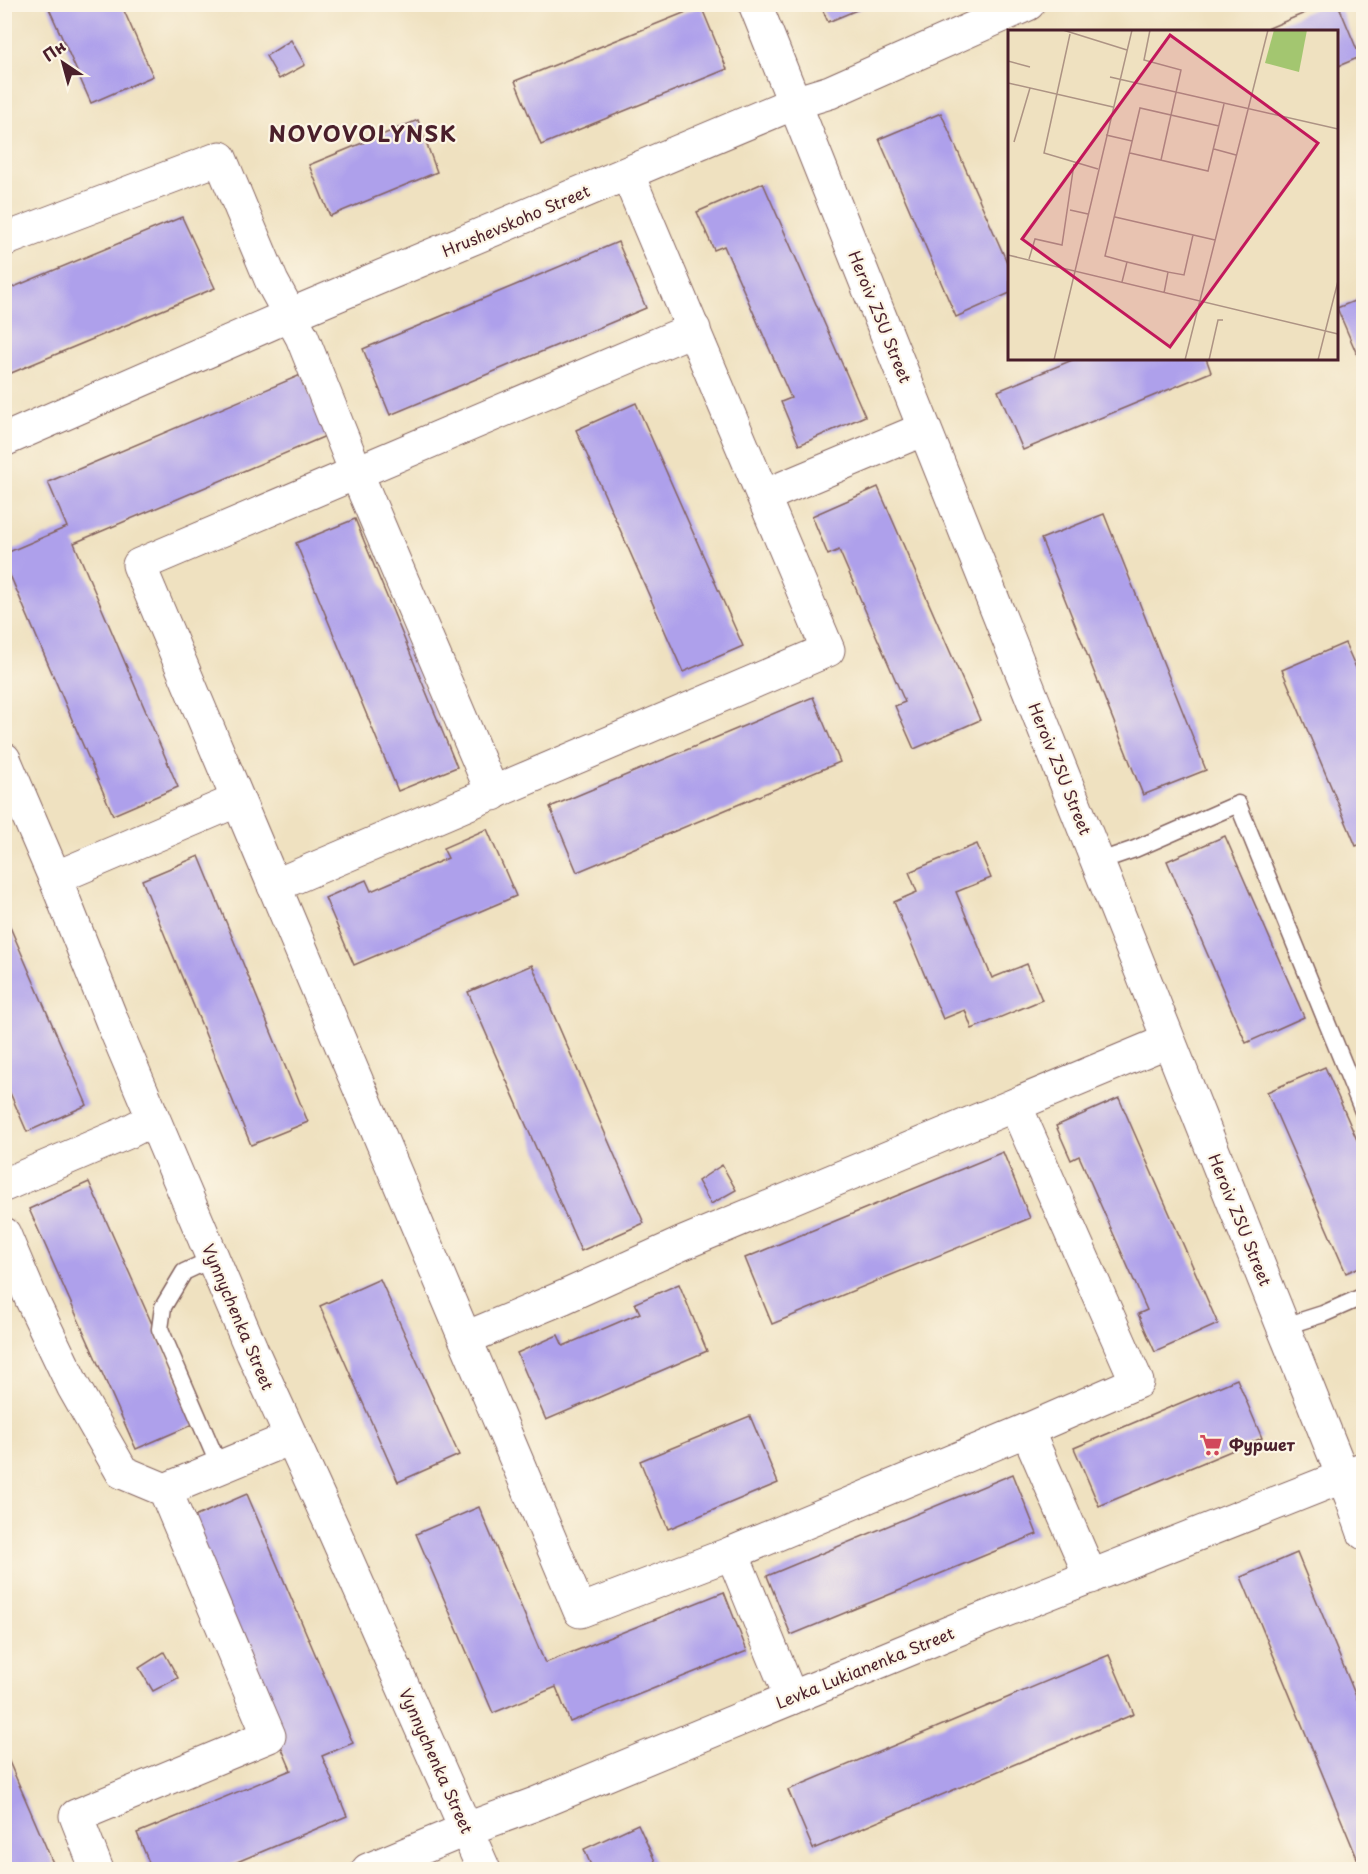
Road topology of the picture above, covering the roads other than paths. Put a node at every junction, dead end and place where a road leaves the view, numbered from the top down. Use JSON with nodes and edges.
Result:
{"nodes":[{"id":1,"x":755,"y":4,"type":"edge"},
{"id":2,"x":1028,"y":4,"type":"edge"},
{"id":3,"x":794,"y":103,"type":"junction"},
{"id":4,"x":628,"y":175,"type":"junction"},
{"id":5,"x":4,"y":240,"type":"edge"},
{"id":6,"x":290,"y":315,"type":"junction"},
{"id":7,"x":694,"y":329,"type":"junction"},
{"id":8,"x":924,"y":429,"type":"junction"},
{"id":9,"x":4,"y":440,"type":"edge"},
{"id":10,"x":356,"y":472,"type":"junction"},
{"id":11,"x":764,"y":496,"type":"junction"},
{"id":12,"x":4,"y":759,"type":"edge"},
{"id":13,"x":493,"y":794,"type":"junction"},
{"id":14,"x":238,"y":800,"type":"junction"},
{"id":15,"x":1097,"y":862,"type":"junction"},
{"id":16,"x":55,"y":878,"type":"junction"},
{"id":17,"x":274,"y":886,"type":"junction"},
{"id":18,"x":1168,"y":1041,"type":"junction"},
{"id":19,"x":1015,"y":1105,"type":"junction"},
{"id":20,"x":1364,"y":1114,"type":"edge"},
{"id":21,"x":153,"y":1119,"type":"junction"},
{"id":22,"x":4,"y":1185,"type":"edge"},
{"id":23,"x":4,"y":1234,"type":"edge"},
{"id":24,"x":212,"y":1259,"type":"junction"},
{"id":25,"x":1364,"y":1296,"type":"edge"},
{"id":26,"x":1282,"y":1327,"type":"junction"},
{"id":27,"x":466,"y":1338,"type":"junction"},
{"id":28,"x":1027,"y":1430,"type":"junction"},
{"id":29,"x":291,"y":1438,"type":"junction"},
{"id":30,"x":220,"y":1468,"type":"junction"},
{"id":31,"x":1353,"y":1472,"type":"edge"},
{"id":32,"x":165,"y":1490,"type":"junction"},
{"id":33,"x":1364,"y":1533,"type":"edge"},
{"id":34,"x":732,"y":1553,"type":"junction"},
{"id":35,"x":1091,"y":1577,"type":"junction"},
{"id":36,"x":791,"y":1698,"type":"junction"},
{"id":37,"x":467,"y":1829,"type":"junction"},
{"id":38,"x":97,"y":1869,"type":"edge"},
{"id":39,"x":368,"y":1869,"type":"edge"},
{"id":40,"x":484,"y":1869,"type":"edge"}],
"edges":[{"from":1,"to":3,"type":"street","name":"Heroiv ZSU Street"},
{"from":2,"to":3,"type":"street","name":"Hrushevskoho Street"},
{"from":3,"to":4,"type":"street","name":"Hrushevskoho Street"},
{"from":3,"to":8,"type":"street","name":"Heroiv ZSU Street"},
{"from":4,"to":6,"type":"street","name":"Hrushevskoho Street"},
{"from":4,"to":7,"type":"street"},
{"from":5,"to":6,"type":"street"},
{"from":6,"to":9,"type":"street","name":"Hrushevskoho Street"},
{"from":6,"to":10,"type":"street"},
{"from":7,"to":10,"type":"street"},
{"from":7,"to":11,"type":"street"},
{"from":8,"to":11,"type":"street"},
{"from":8,"to":15,"type":"street","name":"Heroiv ZSU Street"},
{"from":10,"to":13,"type":"street"},
{"from":10,"to":14,"type":"street"},
{"from":11,"to":13,"type":"street"},
{"from":12,"to":16,"type":"street","name":"Vynnychenka Street"},
{"from":13,"to":17,"type":"street"},
{"from":14,"to":16,"type":"street"},
{"from":14,"to":17,"type":"street"},
{"from":15,"to":18,"type":"street","name":"Heroiv ZSU Street"},
{"from":15,"to":20,"type":"lane"},
{"from":16,"to":21,"type":"street","name":"Vynnychenka Street"},
{"from":17,"to":27,"type":"street"},
{"from":18,"to":19,"type":"street"},
{"from":18,"to":26,"type":"street","name":"Heroiv ZSU Street"},
{"from":19,"to":27,"type":"street"},
{"from":19,"to":28,"type":"street"},
{"from":21,"to":22,"type":"street"},
{"from":21,"to":24,"type":"street","name":"Vynnychenka Street"},
{"from":23,"to":32,"type":"street"},
{"from":24,"to":29,"type":"street","name":"Vynnychenka Street"},
{"from":24,"to":30,"type":"lane"},
{"from":25,"to":26,"type":"lane"},
{"from":26,"to":31,"type":"street","name":"Heroiv ZSU Street"},
{"from":27,"to":34,"type":"street"},
{"from":28,"to":34,"type":"street"},
{"from":28,"to":35,"type":"street"},
{"from":29,"to":30,"type":"street"},
{"from":29,"to":37,"type":"street","name":"Vynnychenka Street"},
{"from":30,"to":32,"type":"street"},
{"from":31,"to":33,"type":"street","name":"Heroiv ZSU Street"},
{"from":31,"to":35,"type":"street","name":"Levka Lukianenka Street"},
{"from":32,"to":38,"type":"street"},
{"from":34,"to":36,"type":"street"},
{"from":35,"to":36,"type":"street","name":"Levka Lukianenka Street"},
{"from":36,"to":37,"type":"street","name":"Levka Lukianenka Street"},
{"from":37,"to":39,"type":"street","name":"Levka Lukianenka Street"},
{"from":37,"to":40,"type":"street","name":"Vynnychenka Street"}]}
